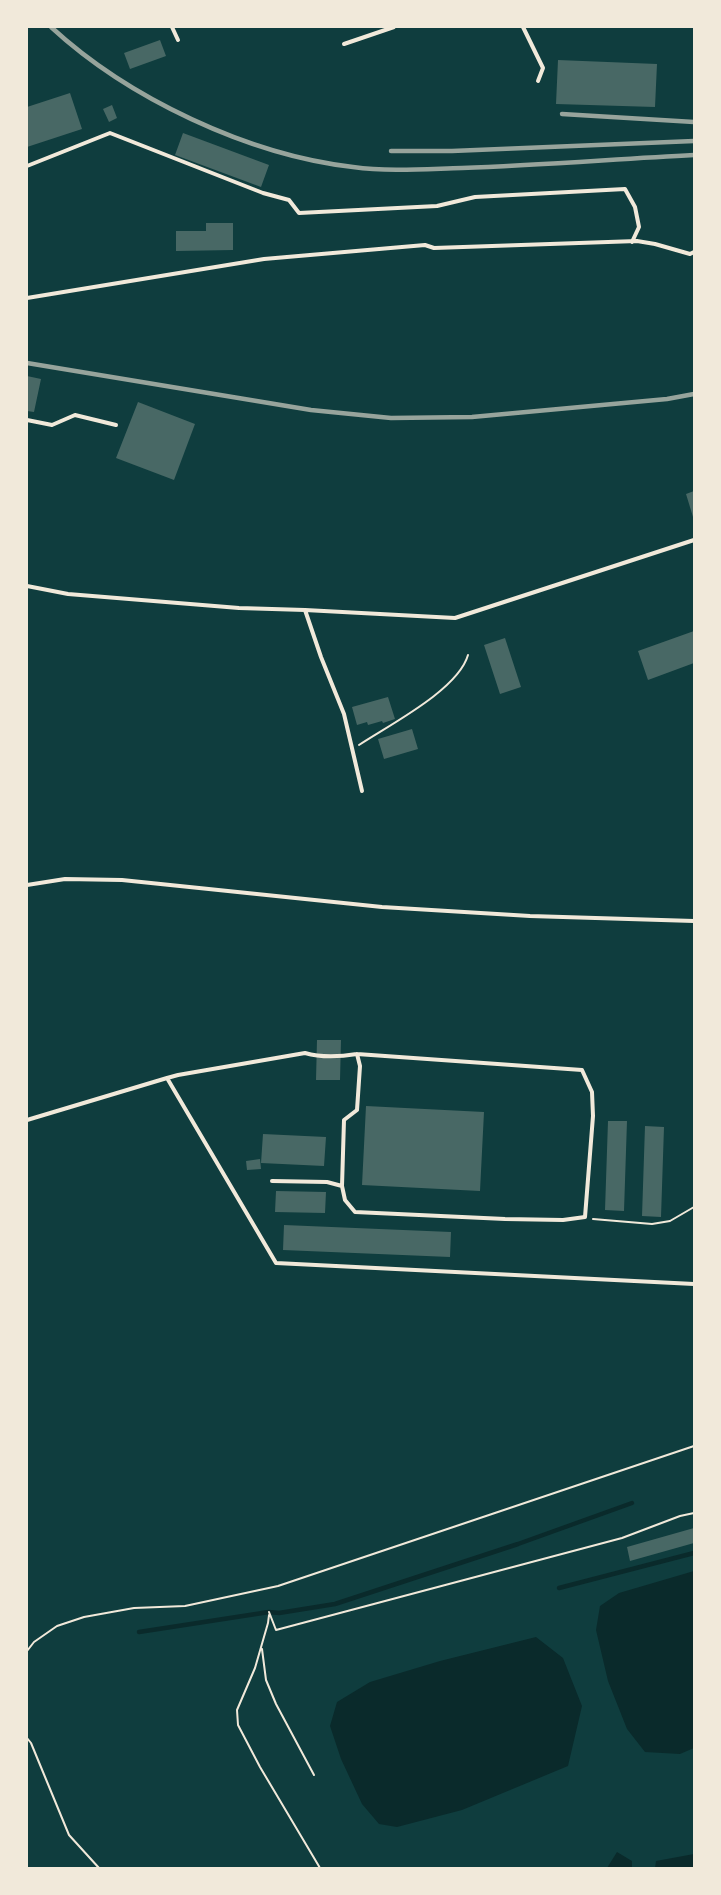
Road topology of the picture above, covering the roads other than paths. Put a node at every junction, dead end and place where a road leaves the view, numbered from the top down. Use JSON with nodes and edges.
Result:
{"nodes":[{"id":1,"x":172,"y":27,"type":"edge"},
{"id":2,"x":394,"y":27,"type":"edge"},
{"id":3,"x":524,"y":27,"type":"edge"},
{"id":4,"x":178,"y":39,"type":"dead end"},
{"id":5,"x":344,"y":44,"type":"dead end"},
{"id":6,"x":538,"y":81,"type":"dead end"},
{"id":7,"x":27,"y":165,"type":"edge"},
{"id":8,"x":632,"y":242,"type":"junction"},
{"id":9,"x":694,"y":252,"type":"edge"},
{"id":10,"x":27,"y":298,"type":"edge"},
{"id":11,"x":27,"y":420,"type":"edge"},
{"id":12,"x":116,"y":425,"type":"dead end"},
{"id":13,"x":694,"y":540,"type":"edge"},
{"id":14,"x":27,"y":586,"type":"edge"},
{"id":15,"x":305,"y":610,"type":"junction"},
{"id":16,"x":362,"y":791,"type":"dead end"},
{"id":17,"x":27,"y":885,"type":"edge"},
{"id":18,"x":694,"y":921,"type":"edge"},
{"id":19,"x":357,"y":1054,"type":"junction"},
{"id":20,"x":166,"y":1078,"type":"junction"},
{"id":21,"x":27,"y":1120,"type":"edge"},
{"id":22,"x":272,"y":1180,"type":"dead end"},
{"id":23,"x":342,"y":1186,"type":"junction"},
{"id":24,"x":694,"y":1284,"type":"edge"}],
"edges":[{"from":1,"to":4,"type":"lane"},
{"from":2,"to":5,"type":"lane"},
{"from":3,"to":6,"type":"lane"},
{"from":7,"to":8,"type":"lane"},
{"from":8,"to":9,"type":"lane"},
{"from":8,"to":10,"type":"lane"},
{"from":11,"to":12,"type":"lane"},
{"from":13,"to":15,"type":"lane"},
{"from":14,"to":15,"type":"lane"},
{"from":15,"to":16,"type":"lane"},
{"from":17,"to":18,"type":"lane"},
{"from":19,"to":20,"type":"lane"},
{"from":19,"to":23,"type":"lane"},
{"from":19,"to":23,"type":"lane"},
{"from":20,"to":21,"type":"lane"},
{"from":20,"to":24,"type":"lane"},
{"from":22,"to":23,"type":"lane"}]}
